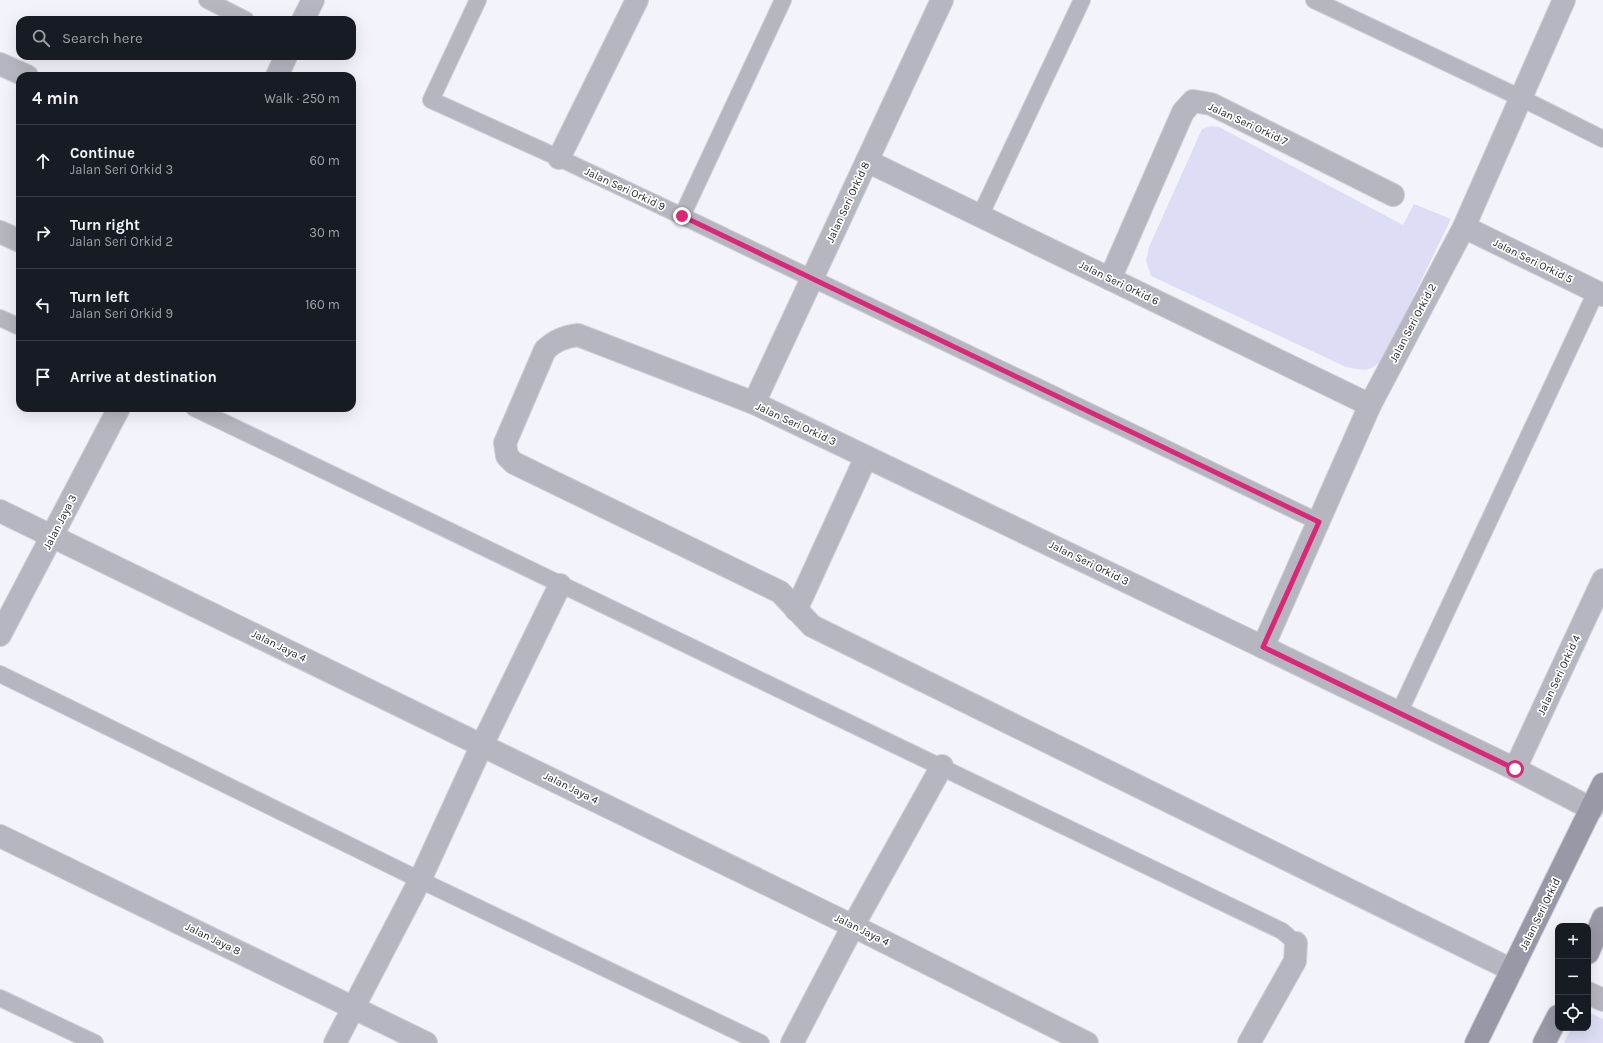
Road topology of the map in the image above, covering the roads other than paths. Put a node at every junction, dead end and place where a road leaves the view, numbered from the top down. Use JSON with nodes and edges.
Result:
{"nodes":[{"id":1,"x":208,"y":0,"type":"edge"},
{"id":2,"x":313,"y":0,"type":"edge"},
{"id":3,"x":478,"y":0,"type":"edge"},
{"id":4,"x":637,"y":0,"type":"edge"},
{"id":5,"x":783,"y":0,"type":"edge"},
{"id":6,"x":942,"y":0,"type":"edge"},
{"id":7,"x":1082,"y":0,"type":"edge"},
{"id":8,"x":1314,"y":0,"type":"edge"},
{"id":9,"x":1564,"y":0,"type":"edge"},
{"id":10,"x":238,"y":16,"type":"edge"},
{"id":11,"x":306,"y":16,"type":"edge"},
{"id":12,"x":284,"y":60,"type":"edge"},
{"id":13,"x":0,"y":64,"type":"edge"},
{"id":14,"x":18,"y":72,"type":"edge"},
{"id":15,"x":279,"y":72,"type":"edge"},
{"id":16,"x":1521,"y":98,"type":"junction"},
{"id":17,"x":1603,"y":139,"type":"edge"},
{"id":18,"x":558,"y":158,"type":"junction"},
{"id":19,"x":867,"y":161,"type":"junction"},
{"id":20,"x":1393,"y":195,"type":"dead end"},
{"id":21,"x":682,"y":216,"type":"junction"},
{"id":22,"x":980,"y":216,"type":"junction"},
{"id":23,"x":1464,"y":227,"type":"junction"},
{"id":24,"x":0,"y":232,"type":"edge"},
{"id":25,"x":16,"y":239,"type":"edge"},
{"id":26,"x":812,"y":278,"type":"junction"},
{"id":27,"x":1110,"y":278,"type":"junction"},
{"id":28,"x":1599,"y":293,"type":"edge"},
{"id":29,"x":0,"y":318,"type":"edge"},
{"id":30,"x":16,"y":325,"type":"edge"},
{"id":31,"x":754,"y":403,"type":"junction"},
{"id":32,"x":1370,"y":405,"type":"junction"},
{"id":33,"x":117,"y":412,"type":"edge"},
{"id":34,"x":202,"y":412,"type":"edge"},
{"id":35,"x":866,"y":457,"type":"junction"},
{"id":36,"x":0,"y":511,"type":"edge"},
{"id":37,"x":1319,"y":522,"type":"junction"},
{"id":38,"x":52,"y":536,"type":"junction"},
{"id":39,"x":1603,"y":580,"type":"edge"},
{"id":40,"x":560,"y":584,"type":"junction"},
{"id":41,"x":796,"y":610,"type":"junction"},
{"id":42,"x":0,"y":635,"type":"edge"},
{"id":43,"x":1263,"y":647,"type":"junction"},
{"id":44,"x":0,"y":674,"type":"edge"},
{"id":45,"x":1399,"y":713,"type":"junction"},
{"id":46,"x":482,"y":745,"type":"junction"},
{"id":47,"x":942,"y":766,"type":"junction"},
{"id":48,"x":1515,"y":769,"type":"junction"},
{"id":49,"x":1603,"y":784,"type":"edge"},
{"id":50,"x":1592,"y":809,"type":"junction"},
{"id":51,"x":0,"y":836,"type":"edge"},
{"id":52,"x":420,"y":880,"type":"junction"},
{"id":53,"x":1603,"y":918,"type":"edge"},
{"id":54,"x":853,"y":926,"type":"junction"},
{"id":55,"x":1296,"y":943,"type":"joint"},
{"id":56,"x":1591,"y":946,"type":"edge"},
{"id":57,"x":1512,"y":970,"type":"junction"},
{"id":58,"x":1591,"y":994,"type":"edge"},
{"id":59,"x":0,"y":998,"type":"edge"},
{"id":60,"x":1603,"y":1000,"type":"edge"},
{"id":61,"x":354,"y":1007,"type":"junction"},
{"id":62,"x":1555,"y":1022,"type":"edge"},
{"id":63,"x":95,"y":1043,"type":"edge"},
{"id":64,"x":335,"y":1043,"type":"edge"},
{"id":65,"x":426,"y":1043,"type":"edge"},
{"id":66,"x":761,"y":1043,"type":"edge"},
{"id":67,"x":792,"y":1043,"type":"edge"},
{"id":68,"x":1087,"y":1043,"type":"edge"},
{"id":69,"x":1250,"y":1043,"type":"edge"},
{"id":70,"x":1476,"y":1043,"type":"edge"},
{"id":71,"x":1544,"y":1043,"type":"edge"}],
"edges":[{"from":1,"to":10,"type":"lane"},
{"from":2,"to":11,"type":"street"},
{"from":3,"to":18,"type":"lane","name":"Jalan Seri Orkid 9"},
{"from":4,"to":18,"type":"street"},
{"from":5,"to":21,"type":"lane"},
{"from":6,"to":19,"type":"street","name":"Jalan Seri Orkid 8"},
{"from":7,"to":22,"type":"lane"},
{"from":8,"to":16,"type":"lane"},
{"from":9,"to":16,"type":"street","name":"Jalan Seri Orkid 2"},
{"from":12,"to":15,"type":"street"},
{"from":13,"to":14,"type":"street"},
{"from":16,"to":17,"type":"lane"},
{"from":16,"to":23,"type":"street","name":"Jalan Seri Orkid 2"},
{"from":18,"to":21,"type":"lane","name":"Jalan Seri Orkid 9"},
{"from":19,"to":22,"type":"street","name":"Jalan Seri Orkid 6"},
{"from":19,"to":26,"type":"street","name":"Jalan Seri Orkid 8"},
{"from":20,"to":27,"type":"street","name":"Jalan Seri Orkid 7"},
{"from":21,"to":26,"type":"lane","name":"Jalan Seri Orkid 9"},
{"from":22,"to":27,"type":"street","name":"Jalan Seri Orkid 6"},
{"from":23,"to":28,"type":"street","name":"Jalan Seri Orkid 5"},
{"from":23,"to":32,"type":"street","name":"Jalan Seri Orkid 2"},
{"from":24,"to":25,"type":"street"},
{"from":26,"to":31,"type":"street","name":"Jalan Seri Orkid 8"},
{"from":26,"to":37,"type":"lane","name":"Jalan Seri Orkid 9"},
{"from":27,"to":32,"type":"street","name":"Jalan Seri Orkid 6"},
{"from":28,"to":45,"type":"lane"},
{"from":29,"to":30,"type":"lane"},
{"from":31,"to":35,"type":"street","name":"Jalan Seri Orkid 3"},
{"from":31,"to":41,"type":"street","name":"Jalan Seri Orkid 3"},
{"from":32,"to":37,"type":"street","name":"Jalan Seri Orkid 2"},
{"from":33,"to":38,"type":"street","name":"Jalan Jaya 3"},
{"from":34,"to":40,"type":"lane"},
{"from":35,"to":41,"type":"street"},
{"from":35,"to":43,"type":"street","name":"Jalan Seri Orkid 3"},
{"from":36,"to":38,"type":"street","name":"Jalan Jaya 4"},
{"from":37,"to":43,"type":"street","name":"Jalan Seri Orkid 2"},
{"from":38,"to":42,"type":"street","name":"Jalan Jaya 3"},
{"from":38,"to":46,"type":"street","name":"Jalan Jaya 4"},
{"from":39,"to":48,"type":"street","name":"Jalan Seri Orkid 4"},
{"from":40,"to":46,"type":"street"},
{"from":40,"to":47,"type":"lane"},
{"from":41,"to":57,"type":"street"},
{"from":43,"to":45,"type":"street","name":"Jalan Seri Orkid 3"},
{"from":44,"to":52,"type":"lane"},
{"from":45,"to":48,"type":"street","name":"Jalan Seri Orkid 3"},
{"from":46,"to":52,"type":"street"},
{"from":46,"to":54,"type":"street","name":"Jalan Jaya 4"},
{"from":47,"to":54,"type":"street"},
{"from":47,"to":55,"type":"lane"},
{"from":48,"to":50,"type":"street","name":"Jalan Seri Orkid 3"},
{"from":49,"to":50,"type":"main road","name":"Jalan Seri Orkid"},
{"from":50,"to":57,"type":"main road","name":"Jalan Seri Orkid"},
{"from":51,"to":61,"type":"street","name":"Jalan Jaya 8"},
{"from":52,"to":61,"type":"street"},
{"from":52,"to":66,"type":"lane"},
{"from":53,"to":56,"type":"main road"},
{"from":54,"to":67,"type":"street"},
{"from":54,"to":68,"type":"street","name":"Jalan Jaya 4"},
{"from":55,"to":69,"type":"street"},
{"from":57,"to":70,"type":"main road","name":"Jalan Seri Orkid"},
{"from":58,"to":60,"type":"street"},
{"from":59,"to":63,"type":"lane"},
{"from":61,"to":64,"type":"street"},
{"from":61,"to":65,"type":"street","name":"Jalan Jaya 8"},
{"from":62,"to":71,"type":"main road"}]}
